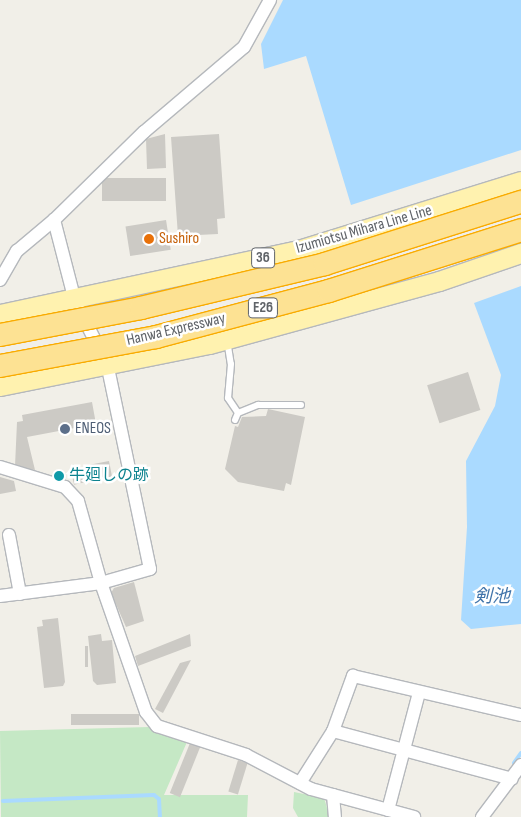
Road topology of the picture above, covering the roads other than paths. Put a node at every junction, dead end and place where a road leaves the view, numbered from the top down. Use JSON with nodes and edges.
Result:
{"nodes":[{"id":1,"x":270,"y":0,"type":"edge"},
{"id":2,"x":521,"y":181,"type":"edge"},
{"id":3,"x":521,"y":202,"type":"edge"},
{"id":4,"x":54,"y":220,"type":"junction"},
{"id":5,"x":521,"y":230,"type":"edge"},
{"id":6,"x":521,"y":253,"type":"edge"},
{"id":7,"x":0,"y":280,"type":"edge"},
{"id":8,"x":75,"y":301,"type":"junction"},
{"id":9,"x":0,"y":314,"type":"edge"},
{"id":10,"x":0,"y":335,"type":"edge"},
{"id":11,"x":227,"y":338,"type":"junction"},
{"id":12,"x":107,"y":364,"type":"junction"},
{"id":13,"x":0,"y":366,"type":"edge"},
{"id":14,"x":0,"y":386,"type":"edge"},
{"id":15,"x":300,"y":405,"type":"dead end"},
{"id":16,"x":238,"y":412,"type":"junction"},
{"id":17,"x":235,"y":420,"type":"dead end"},
{"id":18,"x":0,"y":467,"type":"edge"},
{"id":19,"x":9,"y":535,"type":"dead end"},
{"id":20,"x":101,"y":583,"type":"junction"},
{"id":21,"x":20,"y":594,"type":"junction"},
{"id":22,"x":0,"y":596,"type":"edge"},
{"id":23,"x":419,"y":693,"type":"junction"},
{"id":24,"x":521,"y":715,"type":"edge"},
{"id":25,"x":332,"y":731,"type":"junction"},
{"id":26,"x":404,"y":750,"type":"junction"},
{"id":27,"x":521,"y":765,"type":"edge"},
{"id":28,"x":512,"y":779,"type":"junction"},
{"id":29,"x":300,"y":783,"type":"junction"},
{"id":30,"x":333,"y":795,"type":"junction"},
{"id":31,"x":388,"y":810,"type":"junction"},
{"id":32,"x":335,"y":817,"type":"edge"},
{"id":33,"x":414,"y":817,"type":"edge"},
{"id":34,"x":482,"y":817,"type":"edge"}],
"edges":[{"from":1,"to":4,"type":"street"},
{"from":2,"to":8,"type":"main road","name":"Izumiotsu Mihara Line Line","number":"36"},
{"from":3,"to":10,"type":"highway","name":"Hanwa Expressway","number":"E26","bridge":true},
{"from":4,"to":7,"type":"street"},
{"from":4,"to":8,"type":"street"},
{"from":5,"to":13,"type":"highway","name":"Hanwa Expressway","number":"E26","bridge":true},
{"from":6,"to":11,"type":"main road"},
{"from":8,"to":9,"type":"main road","name":"Izumiotsu Mihara Line Line","number":"36"},
{"from":8,"to":12,"type":"street"},
{"from":11,"to":12,"type":"main road"},
{"from":11,"to":16,"type":"lane"},
{"from":12,"to":14,"type":"main road"},
{"from":12,"to":20,"type":"street"},
{"from":15,"to":16,"type":"lane"},
{"from":16,"to":17,"type":"lane"},
{"from":18,"to":20,"type":"street"},
{"from":19,"to":21,"type":"street"},
{"from":20,"to":21,"type":"street"},
{"from":20,"to":29,"type":"street"},
{"from":21,"to":22,"type":"street"},
{"from":23,"to":24,"type":"street"},
{"from":23,"to":25,"type":"street"},
{"from":23,"to":26,"type":"street"},
{"from":25,"to":26,"type":"street"},
{"from":25,"to":29,"type":"street"},
{"from":26,"to":28,"type":"street"},
{"from":26,"to":31,"type":"street"},
{"from":27,"to":28,"type":"street"},
{"from":28,"to":34,"type":"street"},
{"from":29,"to":30,"type":"street"},
{"from":30,"to":31,"type":"street"},
{"from":30,"to":32,"type":"street"},
{"from":31,"to":33,"type":"street"}]}
